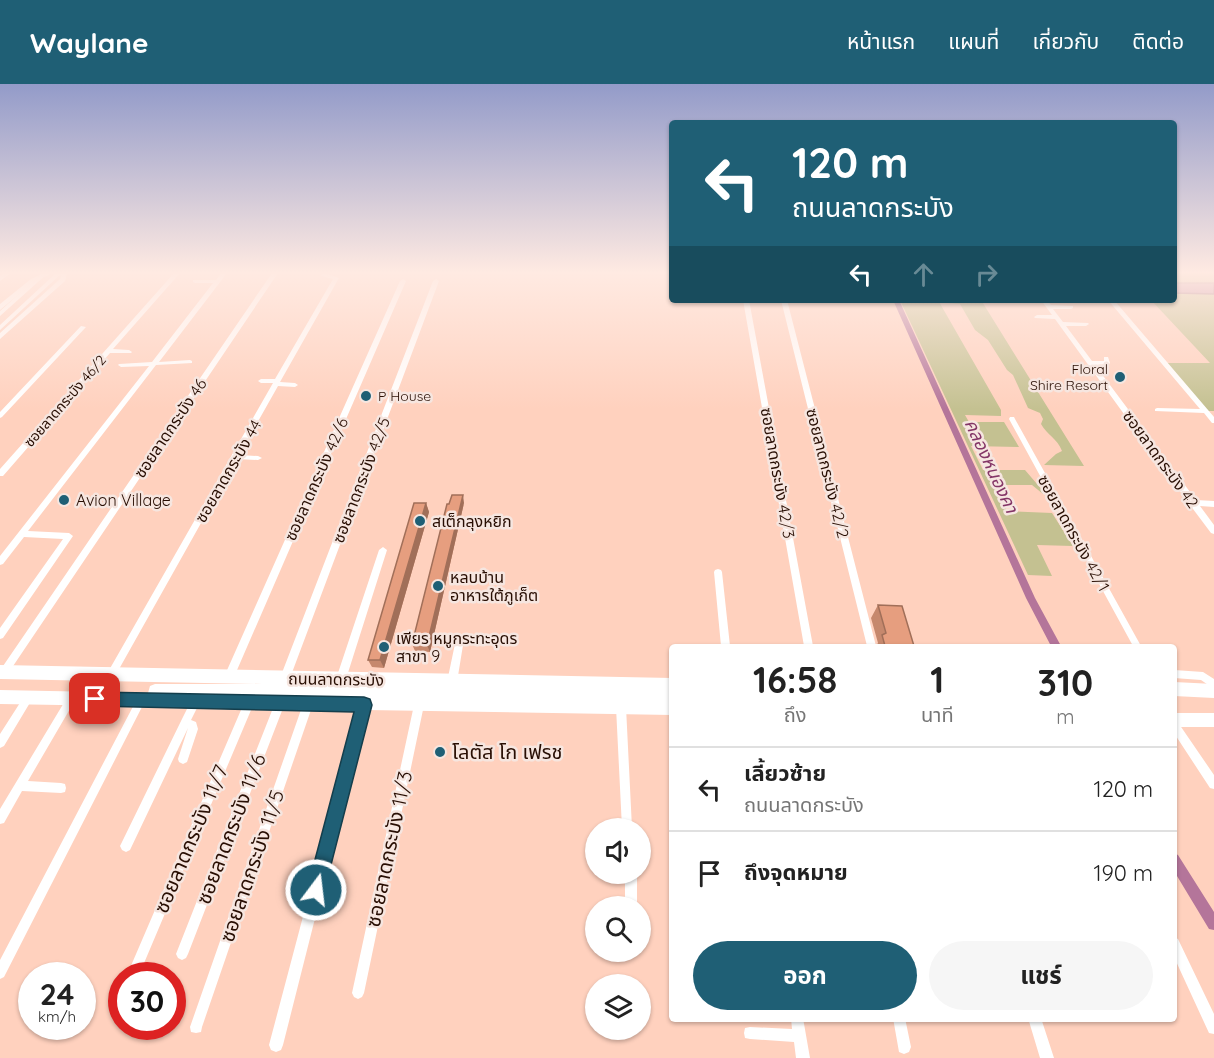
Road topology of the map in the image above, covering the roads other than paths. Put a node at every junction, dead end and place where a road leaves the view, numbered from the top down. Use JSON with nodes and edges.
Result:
{"nodes":[{"id":1,"x":20,"y":318,"type":"edge"},
{"id":2,"x":137,"y":318,"type":"edge"},
{"id":3,"x":189,"y":318,"type":"edge"},
{"id":4,"x":245,"y":318,"type":"edge"},
{"id":5,"x":314,"y":318,"type":"edge"},
{"id":6,"x":387,"y":318,"type":"edge"},
{"id":7,"x":422,"y":318,"type":"edge"},
{"id":8,"x":749,"y":318,"type":"edge"},
{"id":9,"x":789,"y":318,"type":"edge"},
{"id":10,"x":1048,"y":318,"type":"edge"},
{"id":11,"x":1127,"y":318,"type":"edge"},
{"id":12,"x":1059,"y":320,"type":"junction"},
{"id":13,"x":1086,"y":324,"type":"dead end"},
{"id":14,"x":83,"y":327,"type":"dead end"},
{"id":15,"x":0,"y":336,"type":"edge"},
{"id":16,"x":109,"y":351,"type":"junction"},
{"id":17,"x":129,"y":352,"type":"dead end"},
{"id":18,"x":1106,"y":358,"type":"dead end"},
{"id":19,"x":190,"y":362,"type":"dead end"},
{"id":20,"x":1091,"y":363,"type":"junction"},
{"id":21,"x":153,"y":364,"type":"junction"},
{"id":22,"x":121,"y":365,"type":"dead end"},
{"id":23,"x":261,"y":381,"type":"dead end"},
{"id":24,"x":278,"y":383,"type":"junction"},
{"id":25,"x":295,"y":384,"type":"dead end"},
{"id":26,"x":1157,"y":410,"type":"dead end"},
{"id":27,"x":1205,"y":411,"type":"junction"},
{"id":28,"x":0,"y":416,"type":"edge"},
{"id":29,"x":1012,"y":419,"type":"dead end"},
{"id":30,"x":1214,"y":421,"type":"edge"},
{"id":31,"x":236,"y":457,"type":"junction"},
{"id":32,"x":258,"y":458,"type":"dead end"},
{"id":33,"x":0,"y":474,"type":"edge"},
{"id":34,"x":1194,"y":503,"type":"junction"},
{"id":35,"x":1214,"y":504,"type":"edge"},
{"id":36,"x":1214,"y":531,"type":"edge"},
{"id":37,"x":23,"y":534,"type":"junction"},
{"id":38,"x":383,"y":550,"type":"dead end"},
{"id":39,"x":0,"y":562,"type":"edge"},
{"id":40,"x":718,"y":572,"type":"dead end"},
{"id":41,"x":0,"y":635,"type":"edge"},
{"id":42,"x":460,"y":639,"type":"dead end"},
{"id":43,"x":726,"y":644,"type":"edge"},
{"id":44,"x":809,"y":644,"type":"edge"},
{"id":45,"x":871,"y":644,"type":"edge"},
{"id":46,"x":1136,"y":644,"type":"edge"},
{"id":47,"x":1177,"y":674,"type":"edge"},
{"id":48,"x":1,"y":675,"type":"edge"},
{"id":49,"x":229,"y":677,"type":"junction"},
{"id":50,"x":285,"y":678,"type":"junction"},
{"id":51,"x":116,"y":679,"type":"junction"},
{"id":52,"x":341,"y":679,"type":"junction"},
{"id":53,"x":430,"y":681,"type":"junction"},
{"id":54,"x":452,"y":682,"type":"junction"},
{"id":55,"x":669,"y":685,"type":"edge"},
{"id":56,"x":1214,"y":685,"type":"edge"},
{"id":57,"x":0,"y":688,"type":"edge"},
{"id":58,"x":1177,"y":689,"type":"edge"},
{"id":59,"x":1214,"y":691,"type":"edge"},
{"id":60,"x":0,"y":697,"type":"edge"},
{"id":61,"x":669,"y":697,"type":"edge"},
{"id":62,"x":28,"y":698,"type":"junction"},
{"id":63,"x":1177,"y":698,"type":"edge"},
{"id":64,"x":1214,"y":698,"type":"edge"},
{"id":65,"x":71,"y":699,"type":"junction"},
{"id":66,"x":141,"y":700,"type":"junction"},
{"id":67,"x":195,"y":702,"type":"junction"},
{"id":68,"x":249,"y":703,"type":"junction"},
{"id":69,"x":280,"y":704,"type":"junction"},
{"id":70,"x":308,"y":704,"type":"junction"},
{"id":71,"x":364,"y":705,"type":"junction"},
{"id":72,"x":419,"y":705,"type":"junction"},
{"id":73,"x":621,"y":707,"type":"junction"},
{"id":74,"x":669,"y":708,"type":"edge"},
{"id":75,"x":1177,"y":711,"type":"edge"},
{"id":76,"x":1214,"y":711,"type":"edge"},
{"id":77,"x":1214,"y":720,"type":"edge"},
{"id":78,"x":185,"y":722,"type":"junction"},
{"id":79,"x":1177,"y":722,"type":"edge"},
{"id":80,"x":1177,"y":727,"type":"edge"},
{"id":81,"x":0,"y":743,"type":"edge"},
{"id":82,"x":183,"y":759,"type":"dead end"},
{"id":83,"x":1214,"y":784,"type":"edge"},
{"id":84,"x":20,"y":786,"type":"junction"},
{"id":85,"x":61,"y":788,"type":"dead end"},
{"id":86,"x":627,"y":818,"type":"edge"},
{"id":87,"x":0,"y":819,"type":"edge"},
{"id":88,"x":126,"y":846,"type":"dead end"},
{"id":89,"x":1177,"y":949,"type":"edge"},
{"id":90,"x":182,"y":954,"type":"dead end"},
{"id":91,"x":139,"y":962,"type":"edge"},
{"id":92,"x":0,"y":973,"type":"edge"},
{"id":93,"x":358,"y":993,"type":"dead end"},
{"id":94,"x":797,"y":1022,"type":"edge"},
{"id":95,"x":900,"y":1022,"type":"edge"},
{"id":96,"x":1035,"y":1022,"type":"edge"},
{"id":97,"x":196,"y":1027,"type":"dead end"},
{"id":98,"x":1214,"y":1028,"type":"edge"},
{"id":99,"x":750,"y":1033,"type":"dead end"},
{"id":100,"x":799,"y":1036,"type":"junction"},
{"id":101,"x":276,"y":1045,"type":"dead end"},
{"id":102,"x":904,"y":1047,"type":"dead end"},
{"id":103,"x":802,"y":1058,"type":"edge"},
{"id":104,"x":1047,"y":1058,"type":"edge"}],
"edges":[{"from":1,"to":15,"type":"street"},
{"from":2,"to":16,"type":"street","name":"ซอยลาดกระบัง 46/2"},
{"from":3,"to":21,"type":"street"},
{"from":4,"to":48,"type":"street","name":"ซอยลาดกระบัง 46"},
{"from":5,"to":24,"type":"street","name":"ซอยลาดกระบัง 44"},
{"from":6,"to":49,"type":"street","name":"ซอยลาดกระบัง 42/6"},
{"from":7,"to":50,"type":"street","name":"ซอยลาดกระบัง 42/5"},
{"from":8,"to":44,"type":"street","name":"ซอยลาดกระบัง 42/3"},
{"from":9,"to":45,"type":"street","name":"ซอยลาดกระบัง 42/2"},
{"from":10,"to":12,"type":"street"},
{"from":11,"to":27,"type":"street"},
{"from":12,"to":13,"type":"street"},
{"from":12,"to":20,"type":"street","name":"ซอยลาดกระบัง 42"},
{"from":14,"to":28,"type":"street"},
{"from":16,"to":17,"type":"street"},
{"from":16,"to":33,"type":"street","name":"ซอยลาดกระบัง 46/2"},
{"from":18,"to":20,"type":"street"},
{"from":19,"to":21,"type":"street"},
{"from":20,"to":34,"type":"street","name":"ซอยลาดกระบัง 42"},
{"from":21,"to":22,"type":"street"},
{"from":21,"to":37,"type":"street"},
{"from":23,"to":24,"type":"street"},
{"from":24,"to":25,"type":"street"},
{"from":24,"to":31,"type":"street","name":"ซอยลาดกระบัง 44"},
{"from":26,"to":27,"type":"street"},
{"from":27,"to":30,"type":"street"},
{"from":29,"to":46,"type":"street","name":"ซอยลาดกระบัง 42/1"},
{"from":31,"to":32,"type":"street"},
{"from":31,"to":51,"type":"street","name":"ซอยลาดกระบัง 44"},
{"from":34,"to":35,"type":"street"},
{"from":34,"to":36,"type":"street","name":"ซอยลาดกระบัง 42"},
{"from":37,"to":39,"type":"street"},
{"from":37,"to":41,"type":"street"},
{"from":38,"to":52,"type":"street"},
{"from":40,"to":43,"type":"street"},
{"from":42,"to":54,"type":"street"},
{"from":47,"to":56,"type":"street"},
{"from":48,"to":51,"type":"main road"},
{"from":49,"to":50,"type":"main road","name":"ถนนลาดกระบัง"},
{"from":49,"to":51,"type":"main road","name":"ถนนลาดกระบัง"},
{"from":50,"to":52,"type":"main road","name":"ถนนลาดกระบัง"},
{"from":51,"to":53,"type":"main road"},
{"from":52,"to":53,"type":"main road","name":"ถนนลาดกระบัง"},
{"from":53,"to":54,"type":"main road","name":"ถนนลาดกระบัง"},
{"from":54,"to":55,"type":"main road","name":"ถนนลาดกระบัง"},
{"from":57,"to":61,"type":"main road"},
{"from":58,"to":59,"type":"main road"},
{"from":60,"to":62,"type":"main road","name":"ถนนลาดกระบัง"},
{"from":62,"to":65,"type":"main road","name":"ถนนลาดกระบัง"},
{"from":62,"to":81,"type":"street"},
{"from":63,"to":64,"type":"main road"},
{"from":65,"to":66,"type":"main road","name":"ถนนลาดกระบัง"},
{"from":65,"to":84,"type":"street"},
{"from":66,"to":67,"type":"main road","name":"ถนนลาดกระบัง"},
{"from":66,"to":92,"type":"street"},
{"from":67,"to":68,"type":"main road","name":"ถนนลาดกระบัง"},
{"from":67,"to":78,"type":"street"},
{"from":68,"to":69,"type":"main road","name":"ถนนลาดกระบัง"},
{"from":68,"to":91,"type":"street","name":"ซอยลาดกระบัง 11/7"},
{"from":69,"to":70,"type":"main road","name":"ถนนลาดกระบัง"},
{"from":69,"to":90,"type":"street","name":"ซอยลาดกระบัง 11/6"},
{"from":70,"to":71,"type":"main road","name":"ถนนลาดกระบัง"},
{"from":70,"to":97,"type":"street","name":"ซอยลาดกระบัง 11/5"},
{"from":71,"to":72,"type":"main road","name":"ถนนลาดกระบัง"},
{"from":71,"to":101,"type":"street"},
{"from":72,"to":73,"type":"main road","name":"ถนนลาดกระบัง"},
{"from":72,"to":93,"type":"street","name":"ซอยลาดกระบัง 11/3"},
{"from":73,"to":74,"type":"main road","name":"ถนนลาดกระบัง"},
{"from":73,"to":86,"type":"street"},
{"from":75,"to":76,"type":"main road"},
{"from":77,"to":79,"type":"main road"},
{"from":78,"to":82,"type":"street"},
{"from":78,"to":88,"type":"street"},
{"from":80,"to":83,"type":"street"},
{"from":84,"to":85,"type":"street"},
{"from":84,"to":87,"type":"street"},
{"from":89,"to":98,"type":"street"},
{"from":94,"to":100,"type":"street"},
{"from":95,"to":102,"type":"street"},
{"from":96,"to":104,"type":"street"},
{"from":99,"to":100,"type":"street"},
{"from":100,"to":103,"type":"street"}]}
